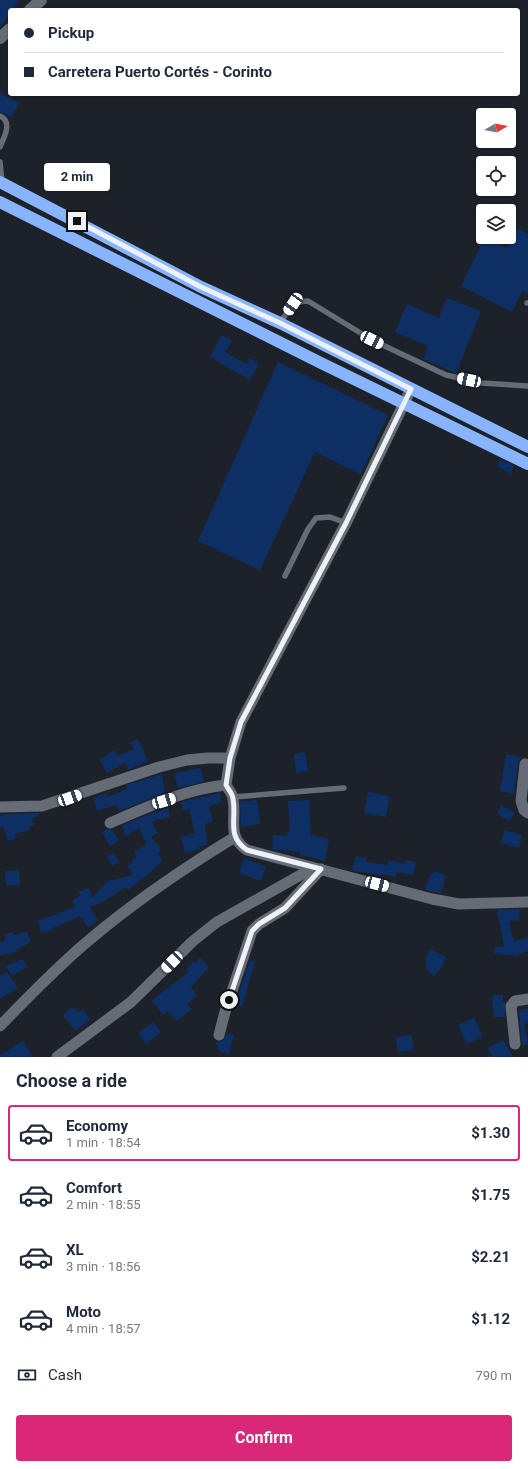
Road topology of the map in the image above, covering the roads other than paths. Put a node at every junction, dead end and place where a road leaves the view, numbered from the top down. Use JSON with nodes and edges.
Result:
{"nodes":[{"id":1,"x":41,"y":0,"type":"edge"},
{"id":2,"x":32,"y":8,"type":"edge"},
{"id":3,"x":8,"y":31,"type":"edge"},
{"id":4,"x":0,"y":38,"type":"edge"},
{"id":5,"x":0,"y":116,"type":"edge"},
{"id":6,"x":0,"y":147,"type":"edge"},
{"id":7,"x":0,"y":162,"type":"edge"},
{"id":8,"x":1,"y":182,"type":"edge"},
{"id":9,"x":0,"y":202,"type":"edge"},
{"id":10,"x":280,"y":323,"type":"junction"},
{"id":11,"x":528,"y":386,"type":"edge"},
{"id":12,"x":411,"y":389,"type":"junction"},
{"id":13,"x":404,"y":402,"type":"junction"},
{"id":14,"x":528,"y":447,"type":"edge"},
{"id":15,"x":528,"y":464,"type":"edge"},
{"id":16,"x":346,"y":523,"type":"junction"},
{"id":17,"x":285,"y":576,"type":"dead end"},
{"id":18,"x":230,"y":758,"type":"junction"},
{"id":19,"x":525,"y":764,"type":"dead end"},
{"id":20,"x":226,"y":785,"type":"junction"},
{"id":21,"x":344,"y":788,"type":"dead end"},
{"id":22,"x":233,"y":797,"type":"junction"},
{"id":23,"x":0,"y":807,"type":"edge"},
{"id":24,"x":528,"y":813,"type":"edge"},
{"id":25,"x":110,"y":823,"type":"dead end"},
{"id":26,"x":235,"y":837,"type":"junction"},
{"id":27,"x":317,"y":868,"type":"junction"},
{"id":28,"x":528,"y":902,"type":"edge"},
{"id":29,"x":528,"y":999,"type":"edge"},
{"id":30,"x":0,"y":1026,"type":"edge"},
{"id":31,"x":219,"y":1035,"type":"dead end"},
{"id":32,"x":515,"y":1044,"type":"dead end"},
{"id":33,"x":57,"y":1057,"type":"edge"}],
"edges":[{"from":1,"to":2,"type":"main road"},
{"from":3,"to":4,"type":"main road"},
{"from":5,"to":6,"type":"lane"},
{"from":7,"to":8,"type":"lane"},
{"from":8,"to":10,"type":"highway"},
{"from":9,"to":13,"type":"highway"},
{"from":10,"to":11,"type":"lane"},
{"from":10,"to":12,"type":"highway"},
{"from":12,"to":13,"type":"street"},
{"from":12,"to":14,"type":"highway"},
{"from":13,"to":15,"type":"highway"},
{"from":13,"to":16,"type":"street"},
{"from":16,"to":17,"type":"lane"},
{"from":16,"to":18,"type":"street"},
{"from":18,"to":20,"type":"street"},
{"from":18,"to":23,"type":"street"},
{"from":19,"to":24,"type":"street"},
{"from":20,"to":22,"type":"street"},
{"from":20,"to":25,"type":"street"},
{"from":21,"to":22,"type":"lane"},
{"from":22,"to":26,"type":"street"},
{"from":26,"to":27,"type":"street"},
{"from":26,"to":30,"type":"street"},
{"from":27,"to":28,"type":"street"},
{"from":27,"to":31,"type":"street"},
{"from":27,"to":33,"type":"street"},
{"from":29,"to":32,"type":"street"}]}
